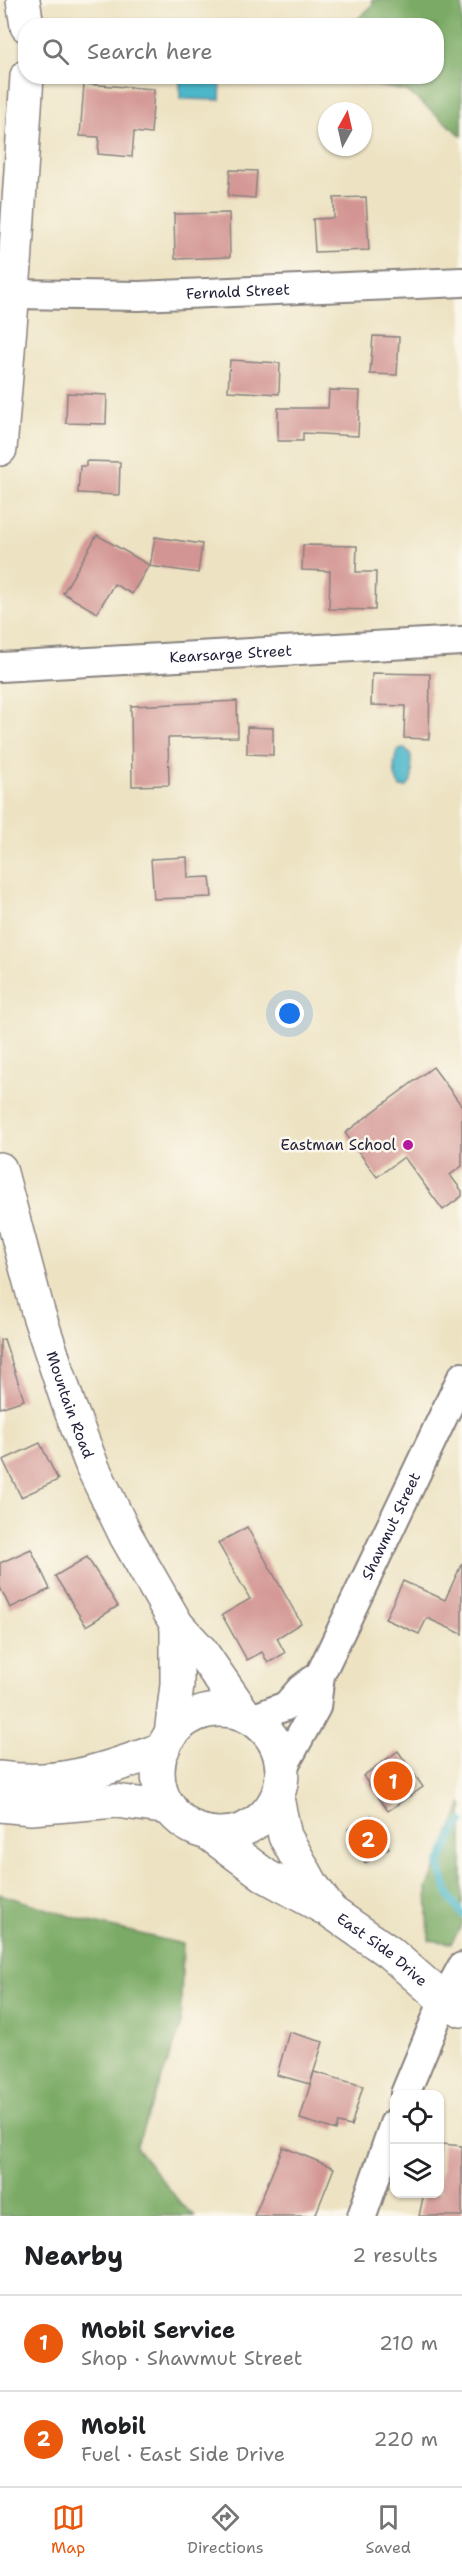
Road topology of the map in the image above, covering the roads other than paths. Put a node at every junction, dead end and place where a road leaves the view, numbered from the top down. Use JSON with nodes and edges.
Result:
{"nodes":[{"id":1,"x":23,"y":0,"type":"edge"},
{"id":2,"x":26,"y":18,"type":"edge"},
{"id":3,"x":26,"y":84,"type":"edge"},
{"id":4,"x":462,"y":282,"type":"edge"},
{"id":5,"x":13,"y":294,"type":"junction"},
{"id":6,"x":0,"y":449,"type":"edge"},
{"id":7,"x":462,"y":641,"type":"edge"},
{"id":8,"x":0,"y":667,"type":"edge"},
{"id":9,"x":0,"y":1169,"type":"edge"},
{"id":10,"x":462,"y":1377,"type":"edge"},
{"id":11,"x":177,"y":1625,"type":"junction"},
{"id":12,"x":320,"y":1675,"type":"junction"},
{"id":13,"x":249,"y":1717,"type":"junction"},
{"id":14,"x":167,"y":1741,"type":"junction"},
{"id":15,"x":0,"y":1778,"type":"edge"},
{"id":16,"x":279,"y":1783,"type":"junction"},
{"id":17,"x":0,"y":1805,"type":"edge"},
{"id":18,"x":170,"y":1808,"type":"junction"},
{"id":19,"x":207,"y":1833,"type":"junction"},
{"id":20,"x":330,"y":1911,"type":"junction"},
{"id":21,"x":462,"y":1967,"type":"edge"},
{"id":22,"x":453,"y":2005,"type":"edge"},
{"id":23,"x":407,"y":2090,"type":"edge"},
{"id":24,"x":390,"y":2136,"type":"edge"},
{"id":25,"x":362,"y":2216,"type":"edge"}],
"edges":[{"from":1,"to":2,"type":"main road"},
{"from":3,"to":5,"type":"main road"},
{"from":4,"to":5,"type":"street","name":"Fernald Street"},
{"from":5,"to":6,"type":"main road"},
{"from":7,"to":8,"type":"street","name":"Kearsarge Street"},
{"from":9,"to":11,"type":"main road","name":"Mountain Road"},
{"from":10,"to":12,"type":"street","name":"Shawmut Street"},
{"from":11,"to":13,"type":"main road","name":"Mountain Road"},
{"from":11,"to":14,"type":"main road","name":"Mountain Road"},
{"from":12,"to":13,"type":"street","name":"Shawmut Street"},
{"from":12,"to":16,"type":"street","name":"Shawmut Street"},
{"from":13,"to":14,"type":"main road"},
{"from":13,"to":16,"type":"main road"},
{"from":14,"to":15,"type":"main road"},
{"from":14,"to":18,"type":"main road"},
{"from":16,"to":19,"type":"main road"},
{"from":16,"to":20,"type":"main road","name":"East Side Drive"},
{"from":17,"to":18,"type":"main road"},
{"from":18,"to":19,"type":"main road"},
{"from":19,"to":20,"type":"main road","name":"East Side Drive"},
{"from":20,"to":22,"type":"main road","name":"East Side Drive"},
{"from":21,"to":22,"type":"street"},
{"from":22,"to":23,"type":"street"},
{"from":24,"to":25,"type":"street"}]}
